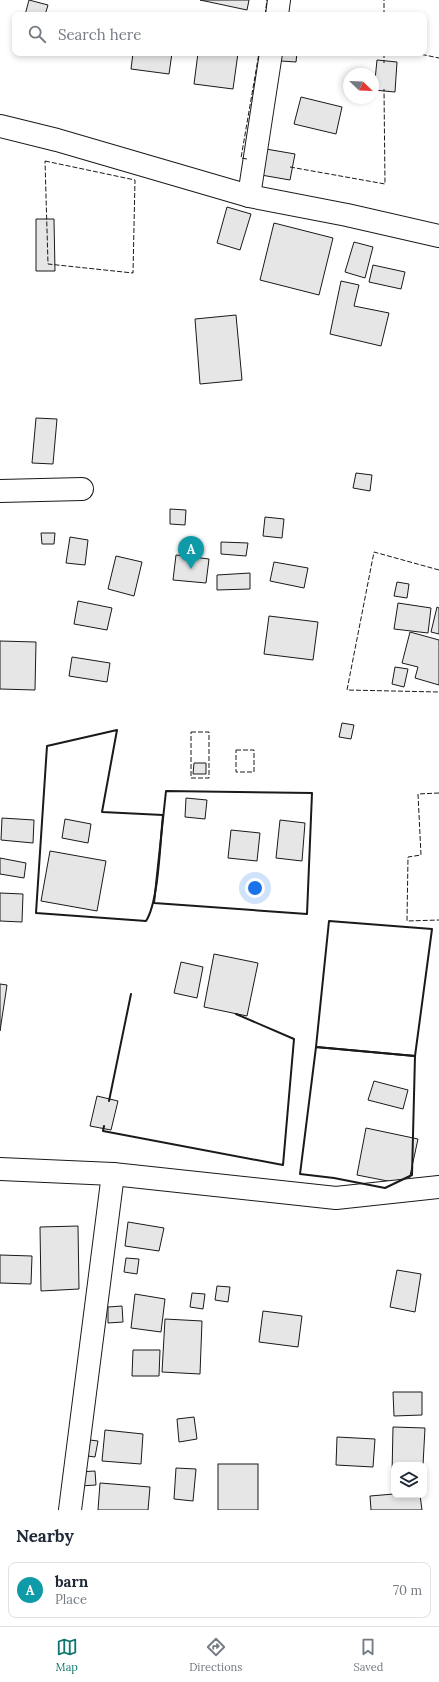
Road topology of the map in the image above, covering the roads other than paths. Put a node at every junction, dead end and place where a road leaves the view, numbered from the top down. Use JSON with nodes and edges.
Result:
{"nodes":[{"id":1,"x":279,"y":0,"type":"edge"},
{"id":2,"x":277,"y":12,"type":"edge"},
{"id":3,"x":271,"y":56,"type":"edge"},
{"id":4,"x":0,"y":126,"type":"edge"},
{"id":5,"x":249,"y":196,"type":"junction"},
{"id":6,"x":439,"y":236,"type":"edge"},
{"id":7,"x":82,"y":489,"type":"dead end"},
{"id":8,"x":0,"y":491,"type":"edge"},
{"id":9,"x":0,"y":1169,"type":"edge"},
{"id":10,"x":113,"y":1174,"type":"junction"},
{"id":11,"x":439,"y":1186,"type":"edge"},
{"id":12,"x":70,"y":1510,"type":"edge"}],
"edges":[{"from":1,"to":2,"type":"street"},
{"from":3,"to":5,"type":"street"},
{"from":4,"to":5,"type":"street"},
{"from":5,"to":6,"type":"street"},
{"from":7,"to":8,"type":"street"},
{"from":9,"to":10,"type":"street"},
{"from":10,"to":11,"type":"street"},
{"from":10,"to":12,"type":"street"}]}
